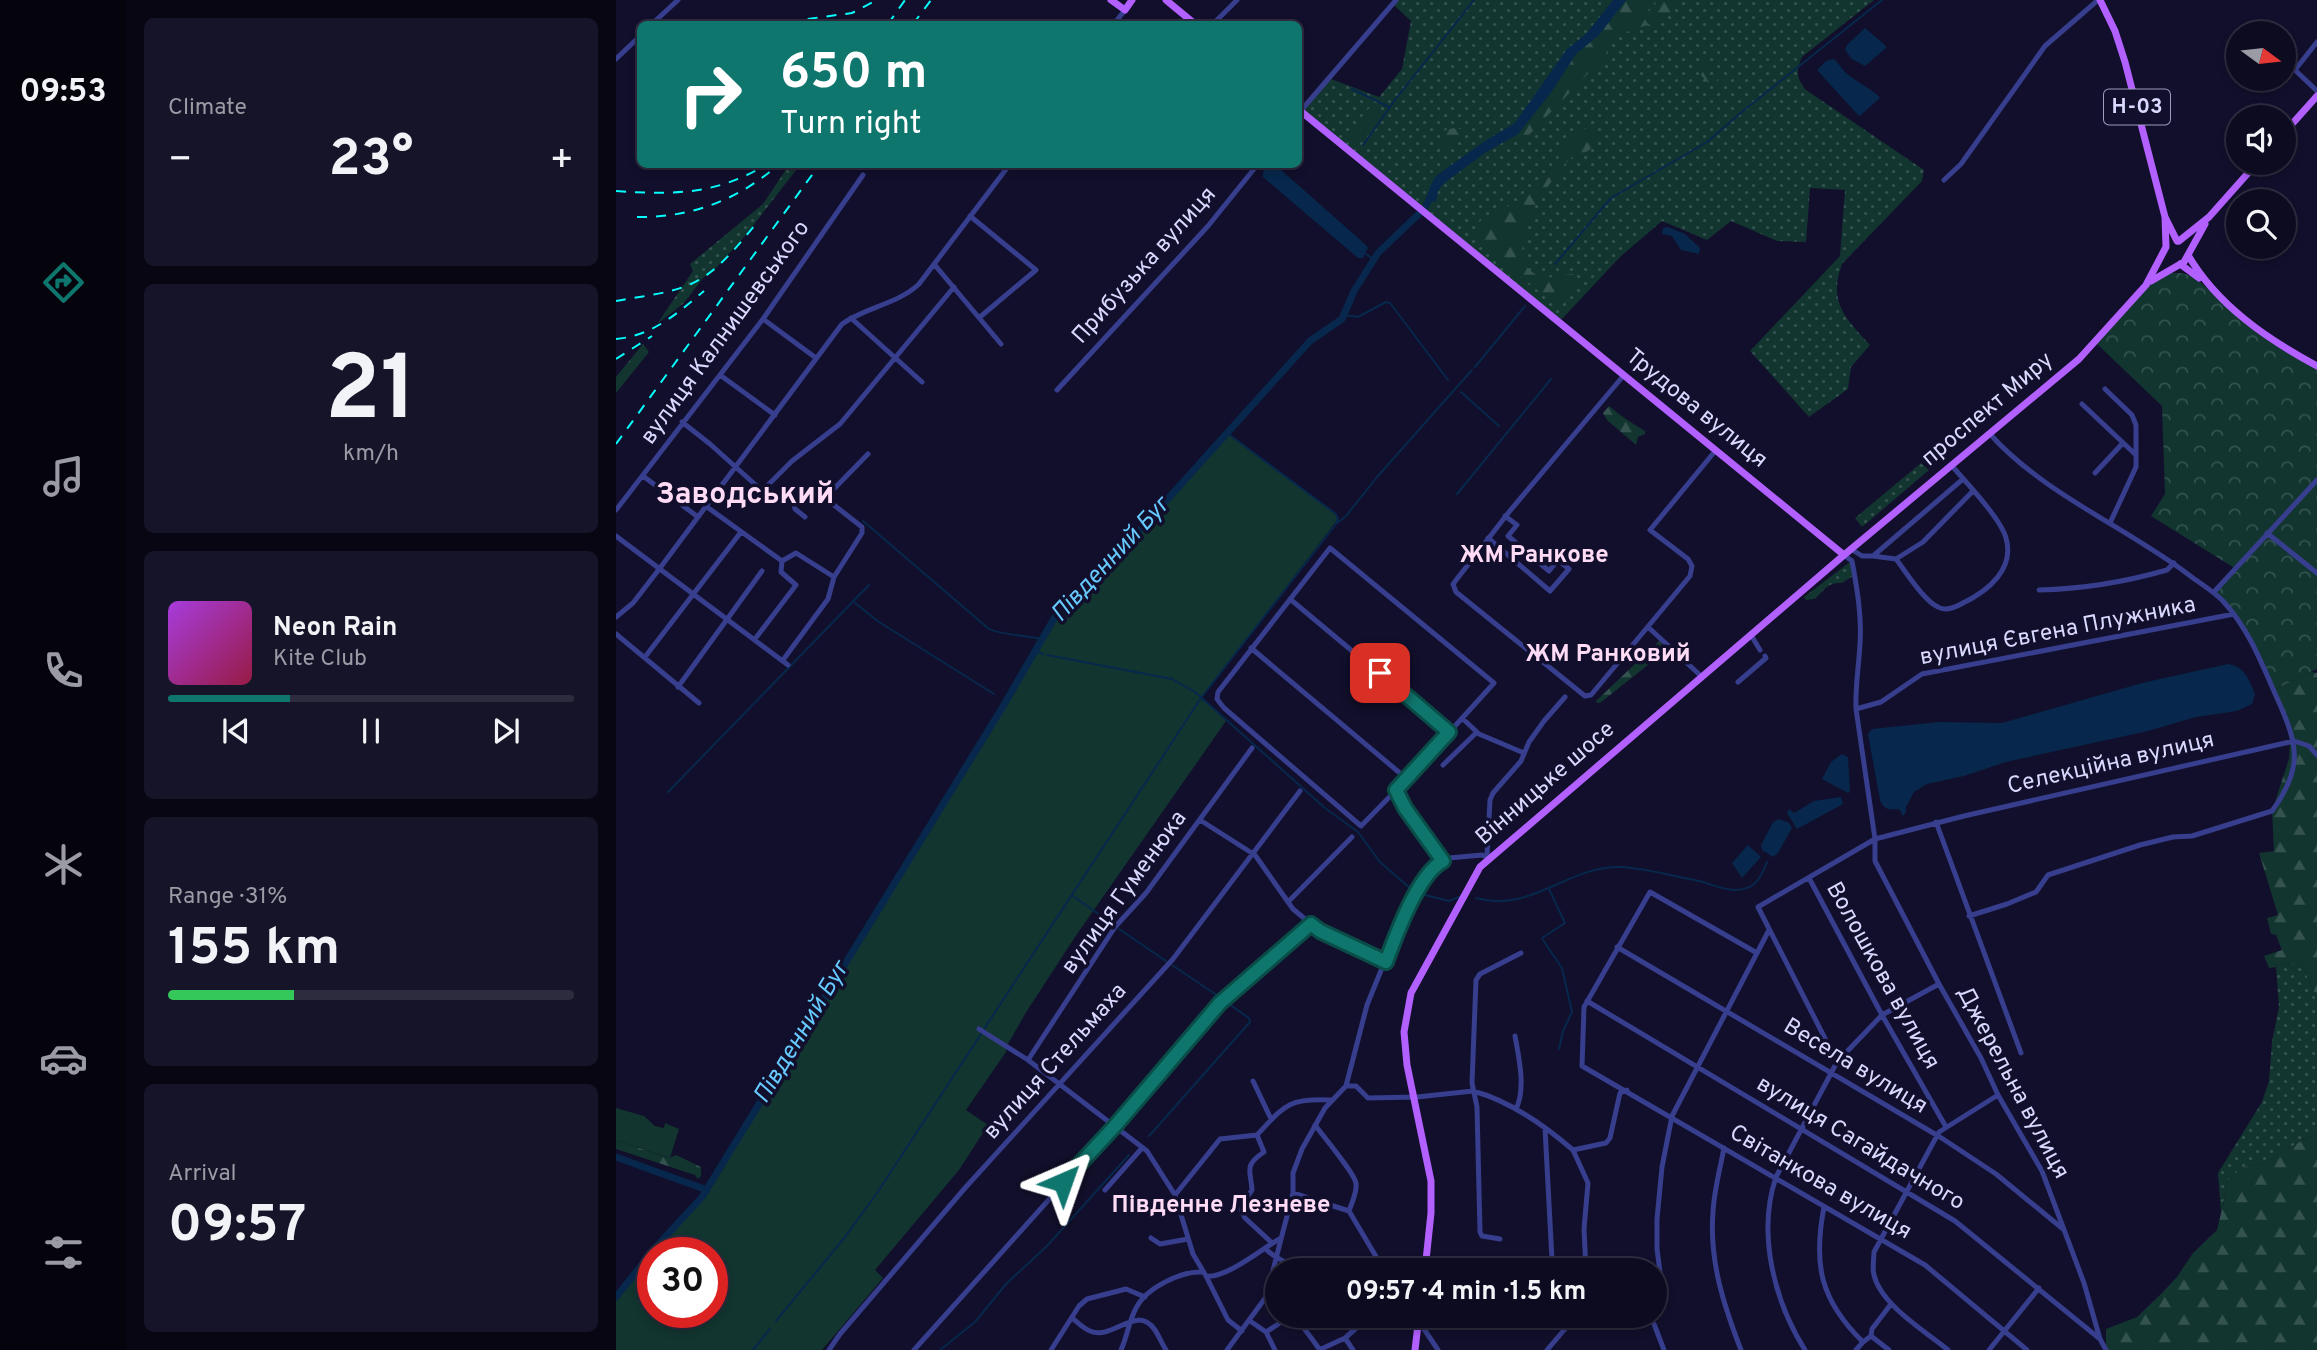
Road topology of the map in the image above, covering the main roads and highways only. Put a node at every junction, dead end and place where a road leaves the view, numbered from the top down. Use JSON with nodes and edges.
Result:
{"nodes":[{"id":1,"x":1111,"y":0,"type":"edge"},
{"id":2,"x":1132,"y":0,"type":"edge"},
{"id":3,"x":1166,"y":0,"type":"edge"},
{"id":4,"x":2099,"y":0,"type":"edge"},
{"id":5,"x":1191,"y":21,"type":"edge"},
{"id":6,"x":2317,"y":93,"type":"edge"},
{"id":7,"x":1302,"y":113,"type":"edge"},
{"id":8,"x":2296,"y":118,"type":"edge"},
{"id":9,"x":2246,"y":175,"type":"edge"},
{"id":10,"x":2165,"y":217,"type":"junction"},
{"id":11,"x":2209,"y":217,"type":"junction"},
{"id":12,"x":2178,"y":241,"type":"junction"},
{"id":13,"x":2166,"y":249,"type":"junction"},
{"id":14,"x":2188,"y":254,"type":"junction"},
{"id":15,"x":2178,"y":265,"type":"junction"},
{"id":16,"x":2205,"y":282,"type":"junction"},
{"id":17,"x":2146,"y":285,"type":"junction"},
{"id":18,"x":2317,"y":366,"type":"edge"},
{"id":19,"x":1844,"y":555,"type":"junction"},
{"id":20,"x":1751,"y":635,"type":"joint"},
{"id":21,"x":1425,"y":1258,"type":"edge"},
{"id":22,"x":1418,"y":1328,"type":"edge"},
{"id":23,"x":1415,"y":1350,"type":"edge"}],
"edges":[{"from":1,"to":2,"type":"main road"},
{"from":3,"to":5,"type":"main road"},
{"from":4,"to":10,"type":"main road","number":"Н-03"},
{"from":6,"to":8,"type":"main road"},
{"from":7,"to":19,"type":"main road","name":"Трудова вулиця"},
{"from":9,"to":11,"type":"main road"},
{"from":10,"to":12,"type":"main road","number":"Н-03"},
{"from":10,"to":13,"type":"main road","number":"Н-03"},
{"from":11,"to":12,"type":"main road"},
{"from":11,"to":14,"type":"main road"},
{"from":12,"to":13,"type":"main road"},
{"from":12,"to":14,"type":"main road","number":"Н-03"},
{"from":13,"to":15,"type":"main road","number":"Н-03"},
{"from":13,"to":17,"type":"main road","name":"проспект Миру"},
{"from":14,"to":15,"type":"main road"},
{"from":14,"to":16,"type":"main road","number":"Н-03"},
{"from":15,"to":16,"type":"main road","number":"Н-03"},
{"from":15,"to":17,"type":"main road","name":"проспект Миру"},
{"from":16,"to":18,"type":"main road","number":"Н-03"},
{"from":17,"to":19,"type":"main road","name":"проспект Миру"},
{"from":19,"to":20,"type":"main road","name":"проспект Миру"},
{"from":20,"to":21,"type":"main road","name":"Вінницьке шосе"},
{"from":22,"to":23,"type":"main road"}]}
